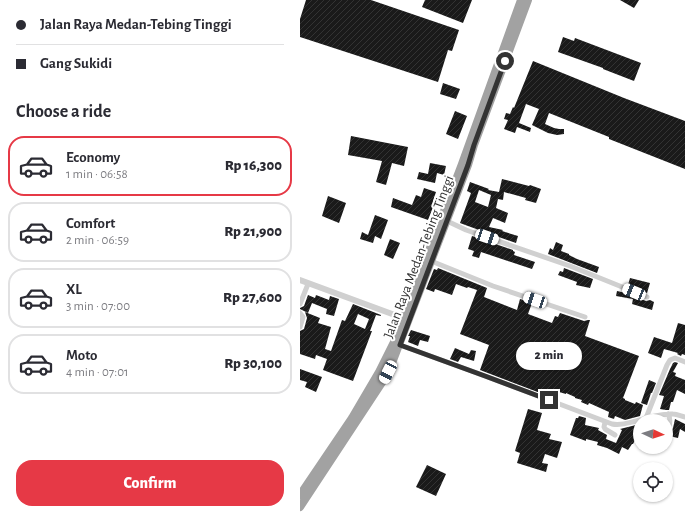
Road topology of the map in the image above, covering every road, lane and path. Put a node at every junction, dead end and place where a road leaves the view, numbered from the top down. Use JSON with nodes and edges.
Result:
{"nodes":[{"id":1,"x":521,"y":0,"type":"edge"},
{"id":2,"x":528,"y":0,"type":"edge"},
{"id":3,"x":447,"y":221,"type":"junction"},
{"id":4,"x":431,"y":262,"type":"junction"},
{"id":5,"x":300,"y":280,"type":"edge"},
{"id":6,"x":308,"y":284,"type":"junction"},
{"id":7,"x":647,"y":297,"type":"dead end"},
{"id":8,"x":300,"y":304,"type":"edge"},
{"id":9,"x":300,"y":313,"type":"edge"},
{"id":10,"x":585,"y":317,"type":"dead end"},
{"id":11,"x":403,"y":318,"type":"junction"},
{"id":12,"x":300,"y":327,"type":"edge"},
{"id":13,"x":400,"y":345,"type":"junction"},
{"id":14,"x":685,"y":362,"type":"edge"},
{"id":15,"x":648,"y":414,"type":"edge"},
{"id":16,"x":673,"y":414,"type":"edge"},
{"id":17,"x":685,"y":417,"type":"edge"},
{"id":18,"x":633,"y":421,"type":"edge"},
{"id":19,"x":605,"y":422,"type":"junction"},
{"id":20,"x":615,"y":435,"type":"dead end"},
{"id":21,"x":300,"y":495,"type":"edge"},
{"id":22,"x":300,"y":507,"type":"edge"}],
"edges":[{"from":1,"to":11,"type":"highway","name":"Jalan Raya Medan-Tebing Tinggi"},
{"from":2,"to":3,"type":"highway","name":"Jalan Raya Medan-Tebing Tinggi"},
{"from":3,"to":4,"type":"highway","name":"Jalan Raya Medan-Tebing Tinggi"},
{"from":3,"to":7,"type":"street"},
{"from":4,"to":10,"type":"street"},
{"from":4,"to":13,"type":"highway","name":"Jalan Raya Medan-Tebing Tinggi"},
{"from":5,"to":6,"type":"street"},
{"from":6,"to":8,"type":"street"},
{"from":6,"to":11,"type":"street"},
{"from":9,"to":12,"type":"street"},
{"from":11,"to":21,"type":"highway","name":"Jalan Raya Medan-Tebing Tinggi"},
{"from":13,"to":19,"type":"street"},
{"from":13,"to":22,"type":"highway","name":"Jalan Raya Medan-Tebing Tinggi"},
{"from":14,"to":15,"type":"street"},
{"from":16,"to":17,"type":"street"},
{"from":18,"to":19,"type":"street"},
{"from":19,"to":20,"type":"street"}]}
